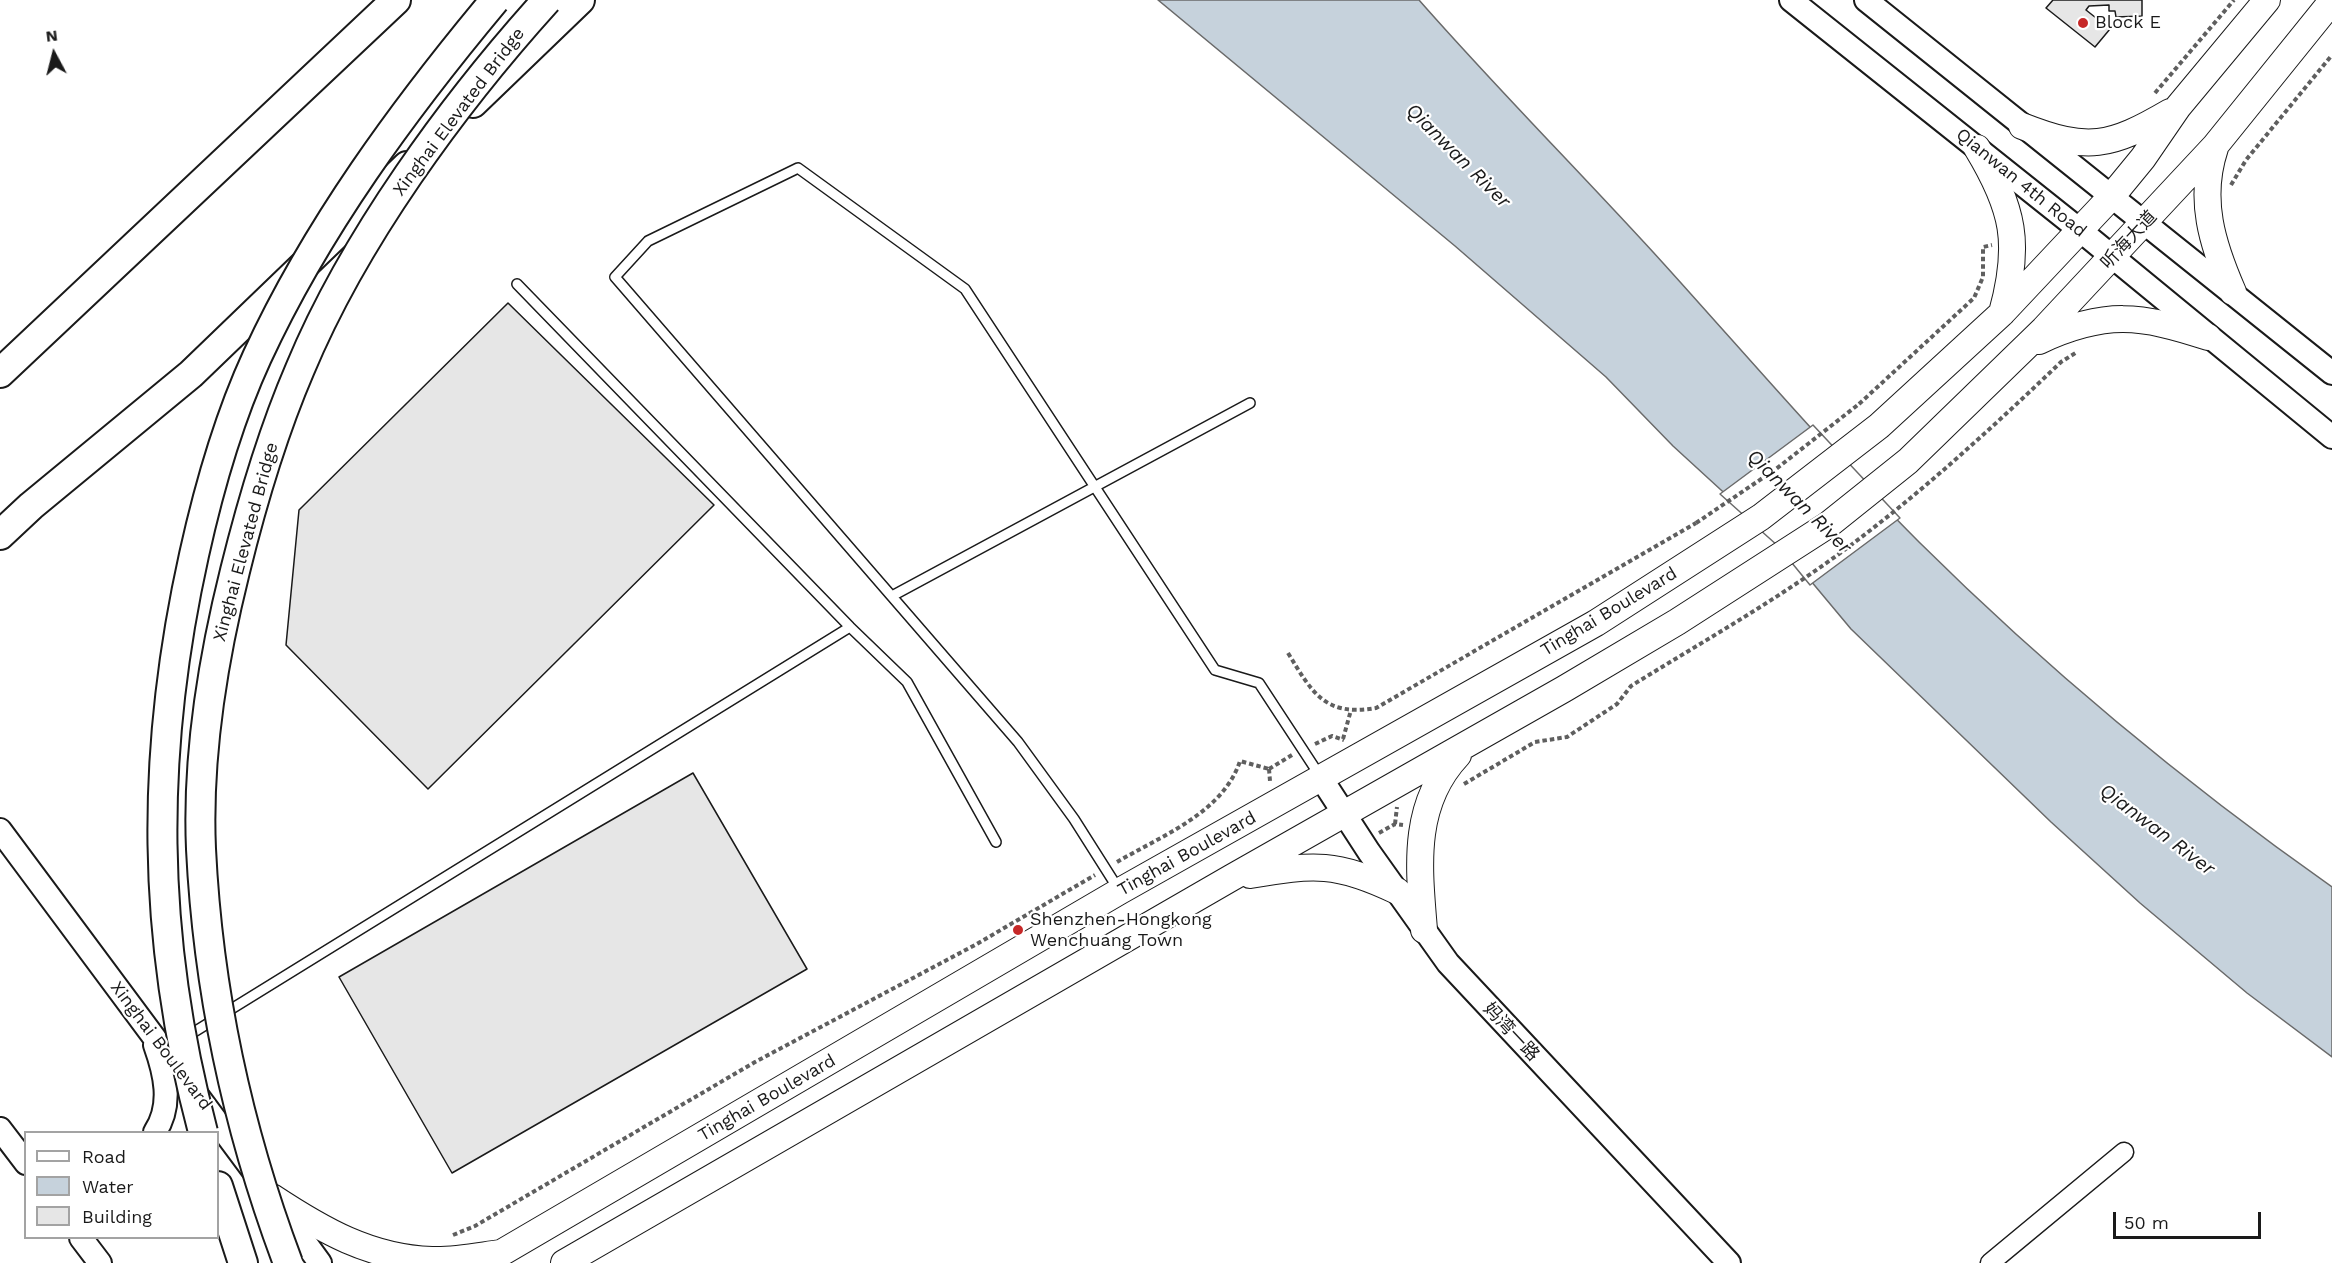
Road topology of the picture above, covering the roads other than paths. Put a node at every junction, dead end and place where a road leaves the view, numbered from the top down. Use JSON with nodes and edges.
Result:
{"nodes":[{"id":1,"x":396,"y":0,"type":"edge"},
{"id":2,"x":495,"y":0,"type":"edge"},
{"id":3,"x":547,"y":0,"type":"edge"},
{"id":4,"x":580,"y":0,"type":"edge"},
{"id":5,"x":1791,"y":0,"type":"edge"},
{"id":6,"x":1866,"y":0,"type":"edge"},
{"id":7,"x":2267,"y":0,"type":"edge"},
{"id":8,"x":2332,"y":1,"type":"edge"},
{"id":9,"x":2178,"y":107,"type":"junction"},
{"id":10,"x":2022,"y":126,"type":"junction"},
{"id":11,"x":2216,"y":146,"type":"junction"},
{"id":12,"x":1977,"y":148,"type":"junction"},
{"id":13,"x":2111,"y":197,"type":"junction"},
{"id":14,"x":2145,"y":223,"type":"junction"},
{"id":15,"x":2081,"y":231,"type":"junction"},
{"id":16,"x":2112,"y":258,"type":"junction"},
{"id":17,"x":517,"y":284,"type":"dead end"},
{"id":18,"x":2233,"y":292,"type":"junction"},
{"id":19,"x":2001,"y":314,"type":"junction"},
{"id":20,"x":2208,"y":337,"type":"junction"},
{"id":21,"x":2028,"y":346,"type":"junction"},
{"id":22,"x":0,"y":373,"type":"edge"},
{"id":23,"x":2332,"y":373,"type":"edge"},
{"id":24,"x":1250,"y":403,"type":"dead end"},
{"id":25,"x":2332,"y":437,"type":"edge"},
{"id":26,"x":1095,"y":486,"type":"junction"},
{"id":27,"x":32,"y":506,"type":"junction"},
{"id":28,"x":0,"y":512,"type":"edge"},
{"id":29,"x":0,"y":535,"type":"edge"},
{"id":30,"x":892,"y":596,"type":"junction"},
{"id":31,"x":850,"y":627,"type":"junction"},
{"id":32,"x":1467,"y":745,"type":"junction"},
{"id":33,"x":1321,"y":778,"type":"junction"},
{"id":34,"x":1344,"y":814,"type":"junction"},
{"id":35,"x":0,"y":830,"type":"edge"},
{"id":36,"x":996,"y":842,"type":"dead end"},
{"id":37,"x":1232,"y":878,"type":"junction"},
{"id":38,"x":1120,"y":891,"type":"junction"},
{"id":39,"x":1397,"y":891,"type":"junction"},
{"id":40,"x":1424,"y":930,"type":"junction"},
{"id":41,"x":150,"y":1029,"type":"junction"},
{"id":42,"x":166,"y":1050,"type":"junction"},
{"id":43,"x":155,"y":1131,"type":"edge"},
{"id":44,"x":202,"y":1131,"type":"edge"},
{"id":45,"x":12,"y":1142,"type":"edge"},
{"id":46,"x":2124,"y":1152,"type":"dead end"},
{"id":47,"x":24,"y":1160,"type":"edge"},
{"id":48,"x":219,"y":1189,"type":"edge"},
{"id":49,"x":272,"y":1197,"type":"junction"},
{"id":50,"x":82,"y":1239,"type":"edge"},
{"id":51,"x":494,"y":1258,"type":"edge"},
{"id":52,"x":100,"y":1263,"type":"edge"},
{"id":53,"x":243,"y":1263,"type":"edge"},
{"id":54,"x":288,"y":1263,"type":"edge"},
{"id":55,"x":320,"y":1263,"type":"edge"},
{"id":56,"x":564,"y":1263,"type":"edge"},
{"id":57,"x":1729,"y":1263,"type":"edge"},
{"id":58,"x":1990,"y":1263,"type":"edge"}],
"edges":[{"from":1,"to":22,"type":"main road"},
{"from":2,"to":44,"type":"main road","bridge":true},
{"from":3,"to":54,"type":"main road","name":"Xinghai Elevated Bridge","bridge":true},
{"from":4,"to":27,"type":"main road"},
{"from":5,"to":12,"type":"street","name":"Qianwan 4th Road"},
{"from":6,"to":10,"type":"street"},
{"from":7,"to":9,"type":"main road"},
{"from":8,"to":11,"type":"main road","name":"听海大道"},
{"from":9,"to":10,"type":"main road"},
{"from":9,"to":13,"type":"main road"},
{"from":10,"to":13,"type":"street"},
{"from":11,"to":14,"type":"main road","name":"听海大道"},
{"from":11,"to":18,"type":"main road"},
{"from":12,"to":15,"type":"street","name":"Qianwan 4th Road"},
{"from":12,"to":19,"type":"main road"},
{"from":13,"to":14,"type":"street"},
{"from":13,"to":15,"type":"main road"},
{"from":14,"to":16,"type":"main road","name":"听海大道"},
{"from":14,"to":18,"type":"street"},
{"from":15,"to":16,"type":"street","name":"Qianwan 4th Road"},
{"from":15,"to":19,"type":"main road"},
{"from":16,"to":20,"type":"street","name":"Qianwan 4th Road"},
{"from":16,"to":21,"type":"main road","name":"听海大道"},
{"from":17,"to":31,"type":"lane"},
{"from":18,"to":23,"type":"street"},
{"from":19,"to":33,"type":"main road","name":"Tinghai Boulevard"},
{"from":20,"to":21,"type":"main road"},
{"from":20,"to":25,"type":"street","name":"Qianwan 4th Road"},
{"from":21,"to":32,"type":"main road","name":"听海大道"},
{"from":24,"to":26,"type":"lane"},
{"from":26,"to":30,"type":"lane"},
{"from":26,"to":30,"type":"lane"},
{"from":26,"to":33,"type":"lane"},
{"from":27,"to":28,"type":"main road"},
{"from":27,"to":29,"type":"main road"},
{"from":30,"to":38,"type":"lane"},
{"from":31,"to":36,"type":"lane"},
{"from":31,"to":42,"type":"lane"},
{"from":32,"to":34,"type":"main road"},
{"from":32,"to":40,"type":"main road"},
{"from":33,"to":34,"type":"street","name":"妈湾一路"},
{"from":33,"to":38,"type":"main road","name":"Tinghai Boulevard"},
{"from":34,"to":37,"type":"main road"},
{"from":34,"to":39,"type":"street","name":"妈湾一路"},
{"from":35,"to":41,"type":"street","name":"Xinghai Boulevard"},
{"from":37,"to":39,"type":"main road"},
{"from":37,"to":56,"type":"main road"},
{"from":38,"to":51,"type":"main road","name":"Tinghai Boulevard"},
{"from":39,"to":40,"type":"street","name":"妈湾一路"},
{"from":40,"to":57,"type":"street","name":"妈湾一路"},
{"from":41,"to":42,"type":"street","name":"Xinghai Boulevard"},
{"from":41,"to":43,"type":"street"},
{"from":42,"to":49,"type":"street","name":"Xinghai Boulevard"},
{"from":45,"to":47,"type":"street"},
{"from":46,"to":58,"type":"street"},
{"from":48,"to":53,"type":"main road"},
{"from":49,"to":51,"type":"main road"},
{"from":49,"to":55,"type":"street","name":"Xinghai Boulevard"},
{"from":50,"to":52,"type":"street"}]}
